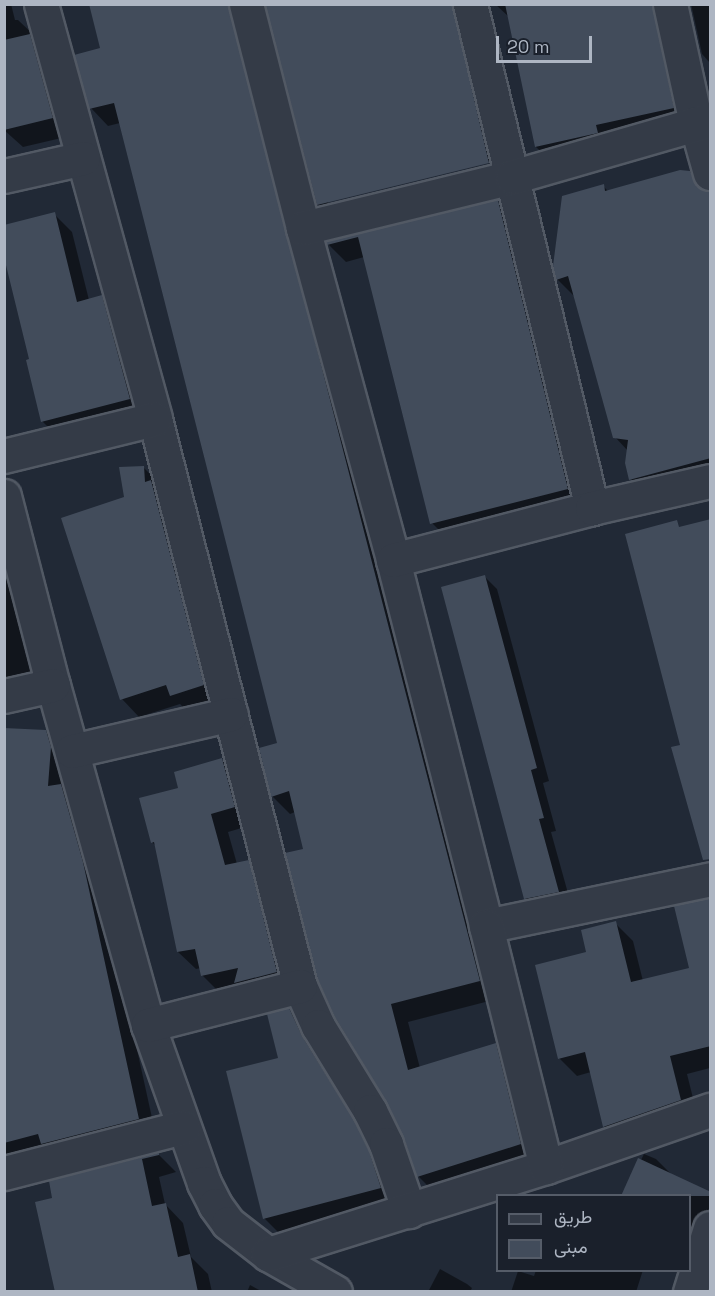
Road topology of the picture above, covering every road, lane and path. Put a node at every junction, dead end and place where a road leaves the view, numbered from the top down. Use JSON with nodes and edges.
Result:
{"nodes":[{"id":1,"x":41,"y":4,"type":"edge"},
{"id":2,"x":246,"y":4,"type":"edge"},
{"id":3,"x":470,"y":4,"type":"edge"},
{"id":4,"x":670,"y":4,"type":"edge"},
{"id":5,"x":703,"y":122,"type":"edge"},
{"id":6,"x":83,"y":158,"type":"junction"},
{"id":7,"x":711,"y":173,"type":"edge"},
{"id":8,"x":4,"y":176,"type":"edge"},
{"id":9,"x":512,"y":177,"type":"junction"},
{"id":10,"x":303,"y":228,"type":"junction"},
{"id":11,"x":155,"y":419,"type":"junction"},
{"id":12,"x":4,"y":456,"type":"edge"},
{"id":13,"x":711,"y":481,"type":"edge"},
{"id":14,"x":4,"y":496,"type":"edge"},
{"id":15,"x":592,"y":508,"type":"junction"},
{"id":16,"x":9,"y":530,"type":"edge"},
{"id":17,"x":393,"y":560,"type":"junction"},
{"id":18,"x":53,"y":685,"type":"junction"},
{"id":19,"x":4,"y":696,"type":"edge"},
{"id":20,"x":231,"y":714,"type":"junction"},
{"id":21,"x":72,"y":751,"type":"junction"},
{"id":22,"x":711,"y":879,"type":"edge"},
{"id":23,"x":486,"y":926,"type":"junction"},
{"id":24,"x":300,"y":986,"type":"junction"},
{"id":25,"x":148,"y":1025,"type":"junction"},
{"id":26,"x":711,"y":1110,"type":"edge"},
{"id":27,"x":183,"y":1127,"type":"junction"},
{"id":28,"x":546,"y":1167,"type":"junction"},
{"id":29,"x":4,"y":1173,"type":"edge"},
{"id":30,"x":409,"y":1210,"type":"junction"},
{"id":31,"x":711,"y":1228,"type":"edge"},
{"id":32,"x":268,"y":1254,"type":"junction"},
{"id":33,"x":335,"y":1292,"type":"edge"},
{"id":34,"x":690,"y":1292,"type":"edge"}],
"edges":[{"from":1,"to":6,"type":"street"},
{"from":2,"to":10,"type":"street"},
{"from":3,"to":9,"type":"street"},
{"from":4,"to":5,"type":"street"},
{"from":5,"to":7,"type":"street"},
{"from":5,"to":9,"type":"street"},
{"from":6,"to":8,"type":"street"},
{"from":6,"to":11,"type":"street"},
{"from":9,"to":10,"type":"street"},
{"from":9,"to":15,"type":"street"},
{"from":10,"to":17,"type":"street"},
{"from":11,"to":12,"type":"street"},
{"from":11,"to":20,"type":"street"},
{"from":13,"to":15,"type":"street"},
{"from":14,"to":16,"type":"street"},
{"from":15,"to":17,"type":"street"},
{"from":16,"to":18,"type":"street"},
{"from":17,"to":23,"type":"street"},
{"from":18,"to":19,"type":"street"},
{"from":18,"to":21,"type":"street"},
{"from":20,"to":21,"type":"street"},
{"from":20,"to":24,"type":"street"},
{"from":21,"to":25,"type":"street"},
{"from":22,"to":23,"type":"street"},
{"from":23,"to":28,"type":"street"},
{"from":24,"to":25,"type":"street"},
{"from":24,"to":30,"type":"street"},
{"from":25,"to":27,"type":"street"},
{"from":26,"to":28,"type":"street"},
{"from":27,"to":29,"type":"street"},
{"from":27,"to":32,"type":"street"},
{"from":28,"to":30,"type":"street"},
{"from":30,"to":32,"type":"street"},
{"from":31,"to":34,"type":"street"},
{"from":32,"to":33,"type":"street"}]}
